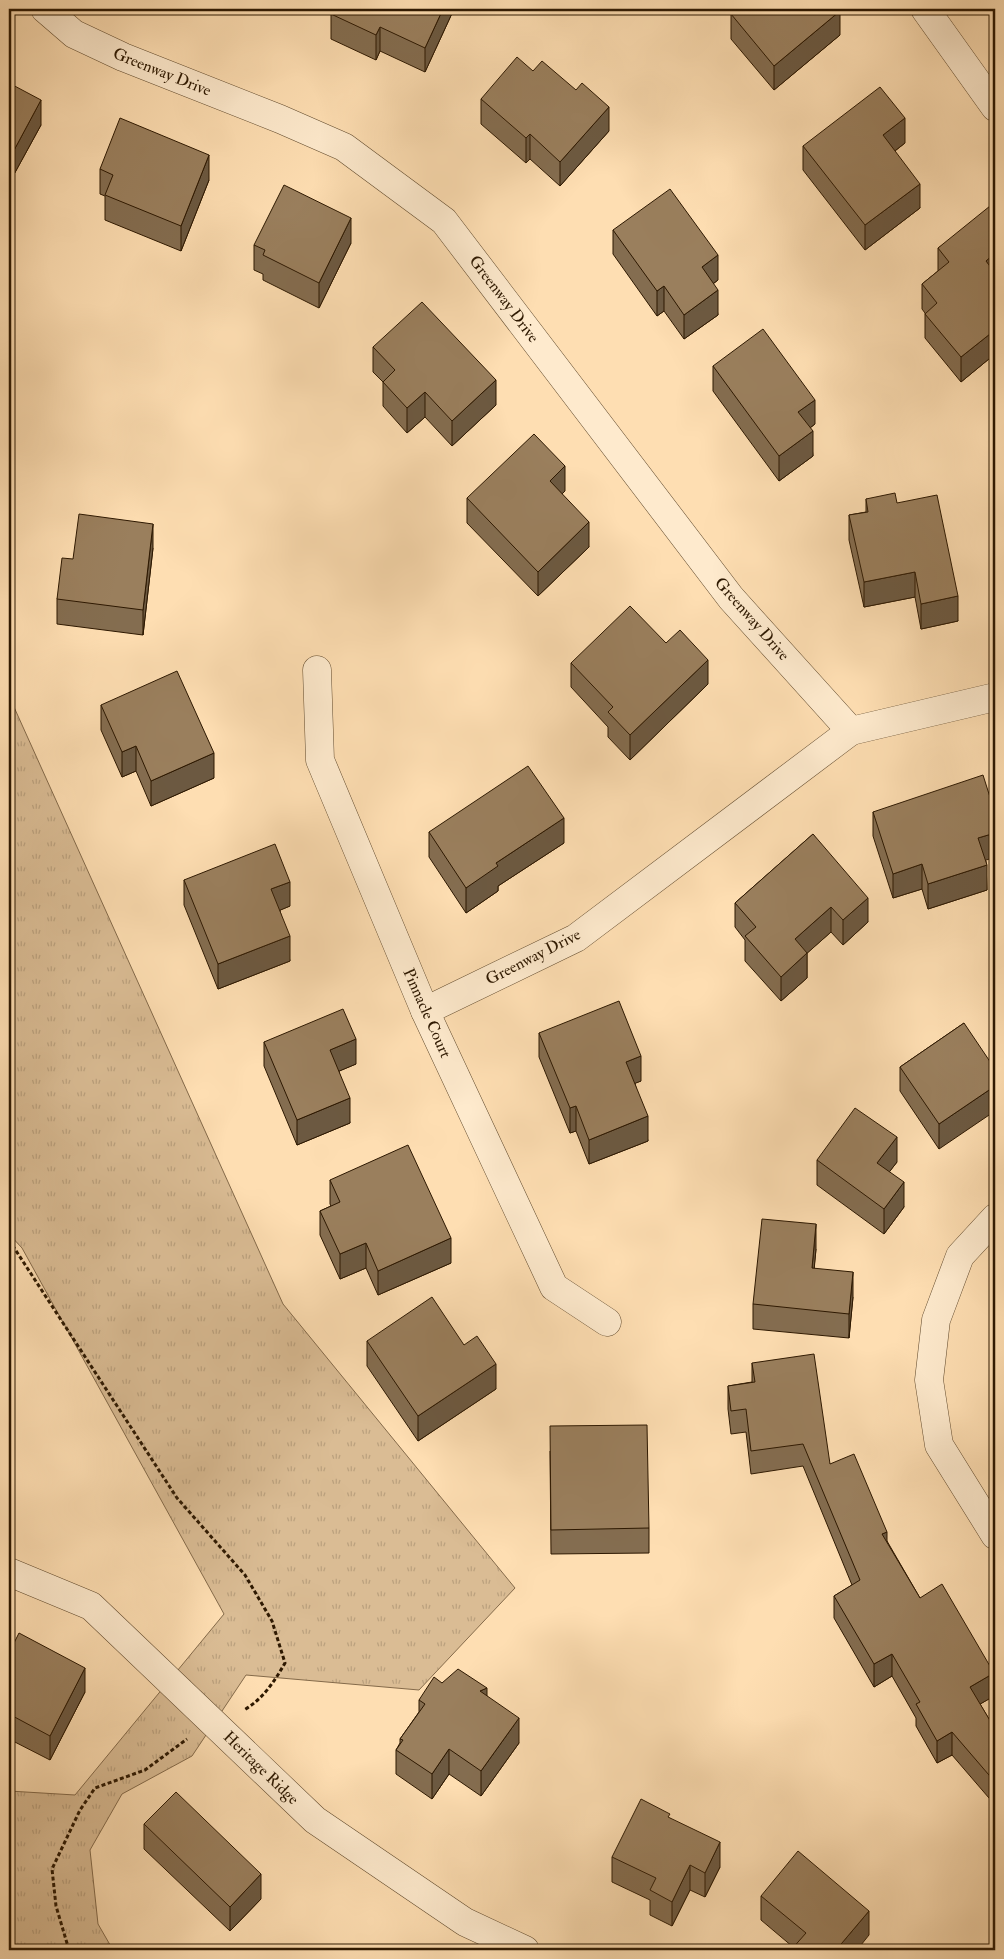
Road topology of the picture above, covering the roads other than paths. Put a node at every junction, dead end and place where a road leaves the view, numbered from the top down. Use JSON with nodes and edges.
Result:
{"nodes":[{"id":1,"x":45,"y":9,"type":"edge"},
{"id":2,"x":925,"y":9,"type":"edge"},
{"id":3,"x":995,"y":107,"type":"edge"},
{"id":4,"x":317,"y":670,"type":"dead end"},
{"id":5,"x":995,"y":697,"type":"edge"},
{"id":6,"x":851,"y":731,"type":"junction"},
{"id":7,"x":425,"y":1011,"type":"junction"},
{"id":8,"x":995,"y":1218,"type":"edge"},
{"id":9,"x":607,"y":1322,"type":"dead end"},
{"id":10,"x":995,"y":1536,"type":"edge"},
{"id":11,"x":9,"y":1572,"type":"edge"},
{"id":12,"x":525,"y":1950,"type":"edge"}],
"edges":[{"from":1,"to":6,"type":"street","name":"Greenway Drive"},
{"from":2,"to":3,"type":"street"},
{"from":4,"to":7,"type":"street","name":"Pinnacle Court"},
{"from":5,"to":6,"type":"street","name":"Greenway Drive"},
{"from":6,"to":7,"type":"street","name":"Greenway Drive"},
{"from":7,"to":9,"type":"street","name":"Pinnacle Court"},
{"from":8,"to":10,"type":"street"},
{"from":11,"to":12,"type":"street","name":"Heritage Ridge"}]}
